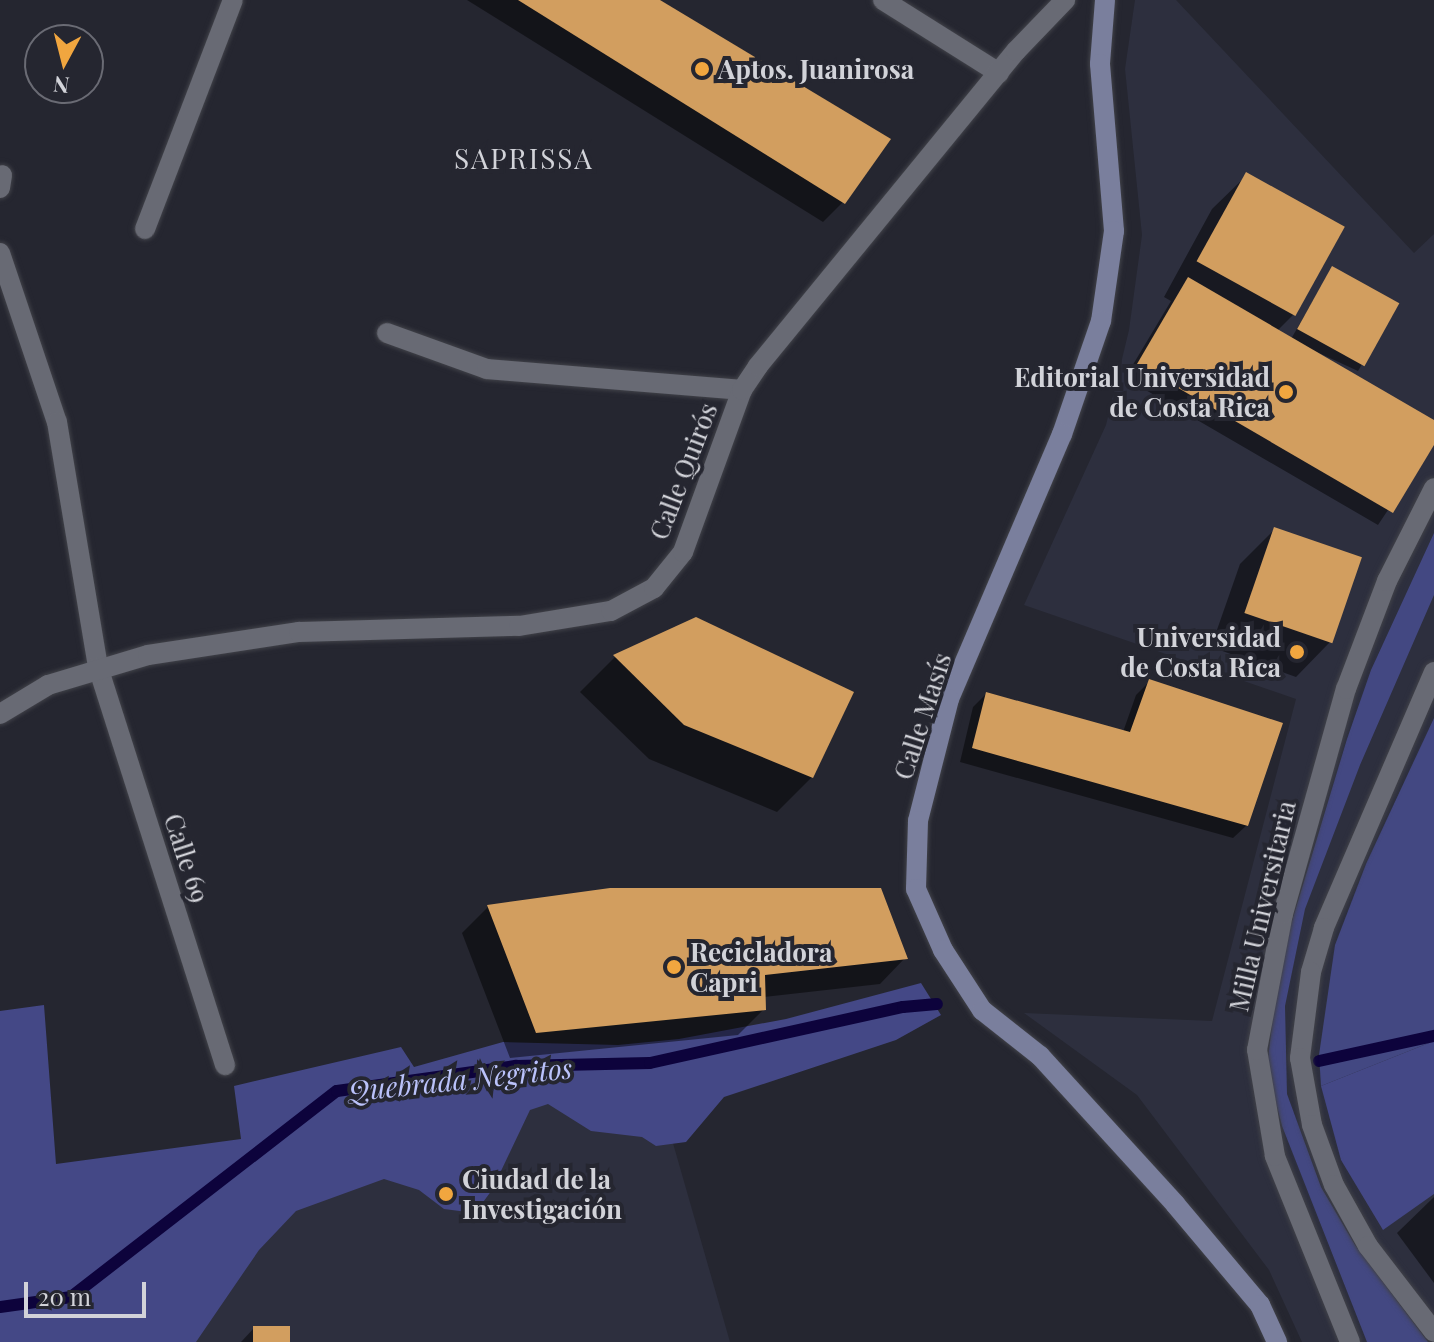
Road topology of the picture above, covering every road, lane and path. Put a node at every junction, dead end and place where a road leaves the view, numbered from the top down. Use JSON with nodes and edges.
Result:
{"nodes":[{"id":1,"x":233,"y":0,"type":"edge"},
{"id":2,"x":883,"y":0,"type":"edge"},
{"id":3,"x":1065,"y":0,"type":"edge"},
{"id":4,"x":1105,"y":0,"type":"edge"},
{"id":5,"x":999,"y":73,"type":"junction"},
{"id":6,"x":145,"y":229,"type":"dead end"},
{"id":7,"x":0,"y":253,"type":"edge"},
{"id":8,"x":387,"y":333,"type":"dead end"},
{"id":9,"x":742,"y":390,"type":"junction"},
{"id":10,"x":1434,"y":488,"type":"edge"},
{"id":11,"x":98,"y":667,"type":"junction"},
{"id":12,"x":1434,"y":672,"type":"edge"},
{"id":13,"x":0,"y":714,"type":"edge"},
{"id":14,"x":225,"y":1065,"type":"dead end"},
{"id":15,"x":1434,"y":1332,"type":"edge"},
{"id":16,"x":1277,"y":1342,"type":"edge"},
{"id":17,"x":1350,"y":1342,"type":"edge"}],
"edges":[{"from":1,"to":6,"type":"street"},
{"from":2,"to":5,"type":"street"},
{"from":3,"to":5,"type":"street","name":"Calle Quirós"},
{"from":4,"to":16,"type":"street","name":"Calle Masís"},
{"from":5,"to":9,"type":"street","name":"Calle Quirós"},
{"from":7,"to":11,"type":"street","name":"Calle 69"},
{"from":8,"to":9,"type":"street"},
{"from":9,"to":11,"type":"street","name":"Calle Quirós"},
{"from":10,"to":17,"type":"street","name":"Milla Universitaria"},
{"from":11,"to":13,"type":"street","name":"Calle Quirós"},
{"from":11,"to":14,"type":"street","name":"Calle 69"},
{"from":12,"to":15,"type":"street"}]}
